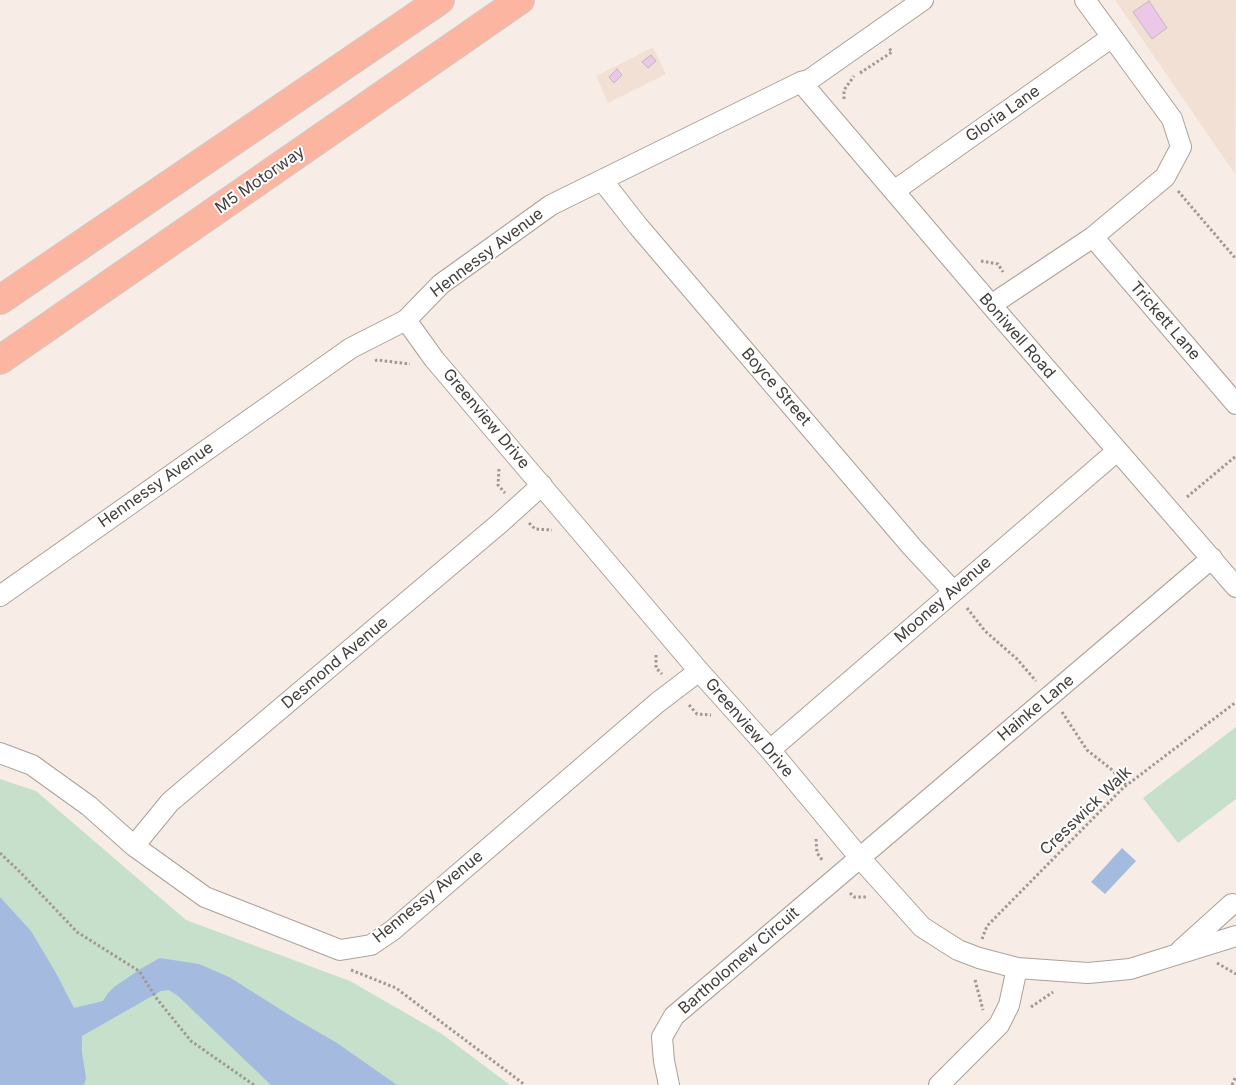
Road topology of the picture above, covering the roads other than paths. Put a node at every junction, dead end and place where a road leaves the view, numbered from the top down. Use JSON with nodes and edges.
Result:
{"nodes":[{"id":1,"x":440,"y":0,"type":"edge"},
{"id":2,"x":520,"y":0,"type":"edge"},
{"id":3,"x":923,"y":0,"type":"edge"},
{"id":4,"x":1085,"y":0,"type":"edge"},
{"id":5,"x":1112,"y":37,"type":"junction"},
{"id":6,"x":801,"y":82,"type":"junction"},
{"id":7,"x":602,"y":180,"type":"junction"},
{"id":8,"x":894,"y":191,"type":"junction"},
{"id":9,"x":1093,"y":237,"type":"junction"},
{"id":10,"x":0,"y":300,"type":"edge"},
{"id":11,"x":991,"y":305,"type":"junction"},
{"id":12,"x":406,"y":320,"type":"junction"},
{"id":13,"x":0,"y":360,"type":"edge"},
{"id":14,"x":1236,"y":404,"type":"edge"},
{"id":15,"x":1117,"y":451,"type":"junction"},
{"id":16,"x":542,"y":485,"type":"junction"},
{"id":17,"x":1212,"y":558,"type":"junction"},
{"id":18,"x":1236,"y":587,"type":"edge"},
{"id":19,"x":953,"y":591,"type":"junction"},
{"id":20,"x":0,"y":596,"type":"edge"},
{"id":21,"x":699,"y":671,"type":"junction"},
{"id":22,"x":770,"y":750,"type":"junction"},
{"id":23,"x":0,"y":753,"type":"edge"},
{"id":24,"x":134,"y":846,"type":"junction"},
{"id":25,"x":860,"y":858,"type":"junction"},
{"id":26,"x":1234,"y":898,"type":"edge"},
{"id":27,"x":1236,"y":928,"type":"edge"},
{"id":28,"x":1236,"y":936,"type":"edge"},
{"id":29,"x":1178,"y":953,"type":"junction"},
{"id":30,"x":1017,"y":968,"type":"junction"},
{"id":31,"x":669,"y":1085,"type":"edge"},
{"id":32,"x":939,"y":1085,"type":"edge"}],
"edges":[{"from":1,"to":10,"type":"highway"},
{"from":2,"to":13,"type":"highway","name":"M5 Motorway"},
{"from":3,"to":6,"type":"street","name":"Hennessy Avenue"},
{"from":4,"to":5,"type":"street"},
{"from":5,"to":8,"type":"street","name":"Gloria Lane"},
{"from":5,"to":9,"type":"street"},
{"from":6,"to":7,"type":"street","name":"Hennessy Avenue"},
{"from":6,"to":8,"type":"street","name":"Boniwell Road"},
{"from":7,"to":12,"type":"street","name":"Hennessy Avenue"},
{"from":7,"to":19,"type":"street","name":"Boyce Street"},
{"from":8,"to":11,"type":"street","name":"Boniwell Road"},
{"from":9,"to":11,"type":"street"},
{"from":9,"to":14,"type":"street","name":"Trickett Lane"},
{"from":11,"to":15,"type":"street","name":"Boniwell Road"},
{"from":12,"to":16,"type":"street","name":"Greenview Drive"},
{"from":12,"to":20,"type":"street","name":"Hennessy Avenue"},
{"from":15,"to":17,"type":"street","name":"Boniwell Road"},
{"from":15,"to":19,"type":"street","name":"Mooney Avenue"},
{"from":16,"to":21,"type":"street","name":"Greenview Drive"},
{"from":16,"to":24,"type":"street","name":"Desmond Avenue"},
{"from":17,"to":18,"type":"street","name":"Boniwell Road"},
{"from":17,"to":25,"type":"street","name":"Hainke Lane"},
{"from":19,"to":22,"type":"street","name":"Mooney Avenue"},
{"from":21,"to":22,"type":"street","name":"Greenview Drive"},
{"from":21,"to":24,"type":"street","name":"Hennessy Avenue"},
{"from":22,"to":25,"type":"street","name":"Greenview Drive"},
{"from":23,"to":24,"type":"street","name":"Hennessy Avenue"},
{"from":25,"to":30,"type":"street","name":"Greenview Drive"},
{"from":25,"to":31,"type":"street","name":"Bartholomew Circuit"},
{"from":26,"to":27,"type":"street"},
{"from":26,"to":29,"type":"street","name":"Greenview Drive"},
{"from":28,"to":29,"type":"street","name":"Greenview Drive"},
{"from":29,"to":30,"type":"street","name":"Greenview Drive"},
{"from":30,"to":32,"type":"street"}]}
